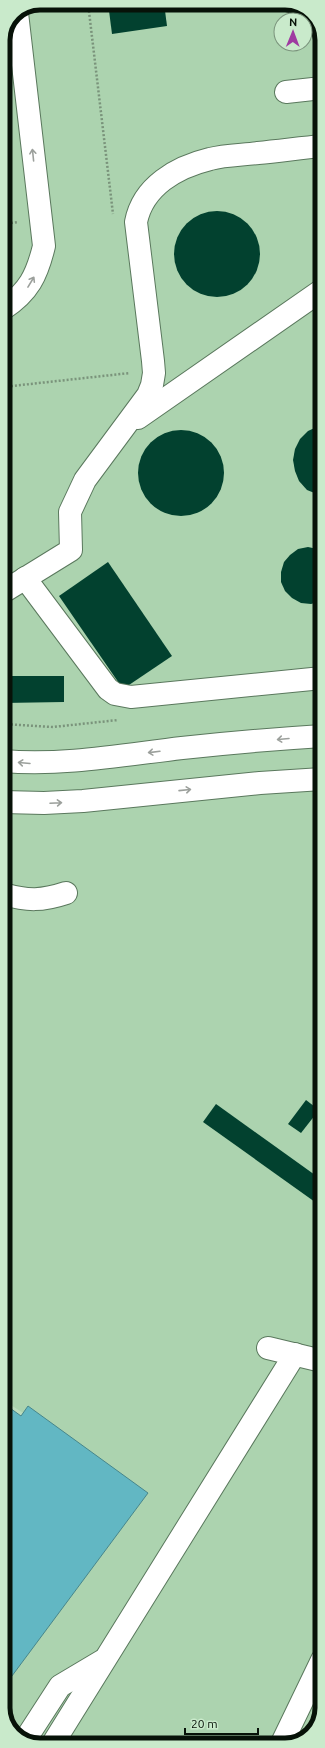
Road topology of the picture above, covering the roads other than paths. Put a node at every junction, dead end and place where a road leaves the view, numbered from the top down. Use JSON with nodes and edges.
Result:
{"nodes":[{"id":1,"x":18,"y":20,"type":"edge"},
{"id":2,"x":315,"y":89,"type":"edge"},
{"id":3,"x":286,"y":92,"type":"dead end"},
{"id":4,"x":315,"y":147,"type":"edge"},
{"id":5,"x":315,"y":295,"type":"edge"},
{"id":6,"x":10,"y":304,"type":"edge"},
{"id":7,"x":126,"y":427,"type":"junction"},
{"id":8,"x":25,"y":578,"type":"junction"},
{"id":9,"x":10,"y":588,"type":"edge"},
{"id":10,"x":315,"y":679,"type":"edge"},
{"id":11,"x":315,"y":737,"type":"edge"},
{"id":12,"x":10,"y":762,"type":"edge"},
{"id":13,"x":315,"y":779,"type":"edge"},
{"id":14,"x":10,"y":802,"type":"edge"},
{"id":15,"x":66,"y":893,"type":"dead end"},
{"id":16,"x":10,"y":896,"type":"edge"},
{"id":17,"x":268,"y":1348,"type":"dead end"},
{"id":18,"x":295,"y":1354,"type":"junction"},
{"id":19,"x":315,"y":1359,"type":"edge"},
{"id":20,"x":105,"y":1659,"type":"junction"},
{"id":21,"x":315,"y":1675,"type":"edge"},
{"id":22,"x":28,"y":1735,"type":"edge"},
{"id":23,"x":56,"y":1738,"type":"edge"},
{"id":24,"x":284,"y":1738,"type":"edge"}],
"edges":[{"from":6,"to":1,"type":"main road","one_way":true},
{"from":2,"to":3,"type":"main road"},
{"from":4,"to":7,"type":"main road"},
{"from":5,"to":7,"type":"main road"},
{"from":7,"to":8,"type":"main road"},
{"from":8,"to":9,"type":"main road"},
{"from":8,"to":10,"type":"main road"},
{"from":11,"to":12,"type":"main road","one_way":true},
{"from":14,"to":13,"type":"main road","one_way":true},
{"from":15,"to":16,"type":"main road"},
{"from":17,"to":18,"type":"main road"},
{"from":18,"to":19,"type":"main road"},
{"from":18,"to":20,"type":"main road"},
{"from":20,"to":22,"type":"main road"},
{"from":20,"to":23,"type":"main road"},
{"from":21,"to":24,"type":"main road"}]}
